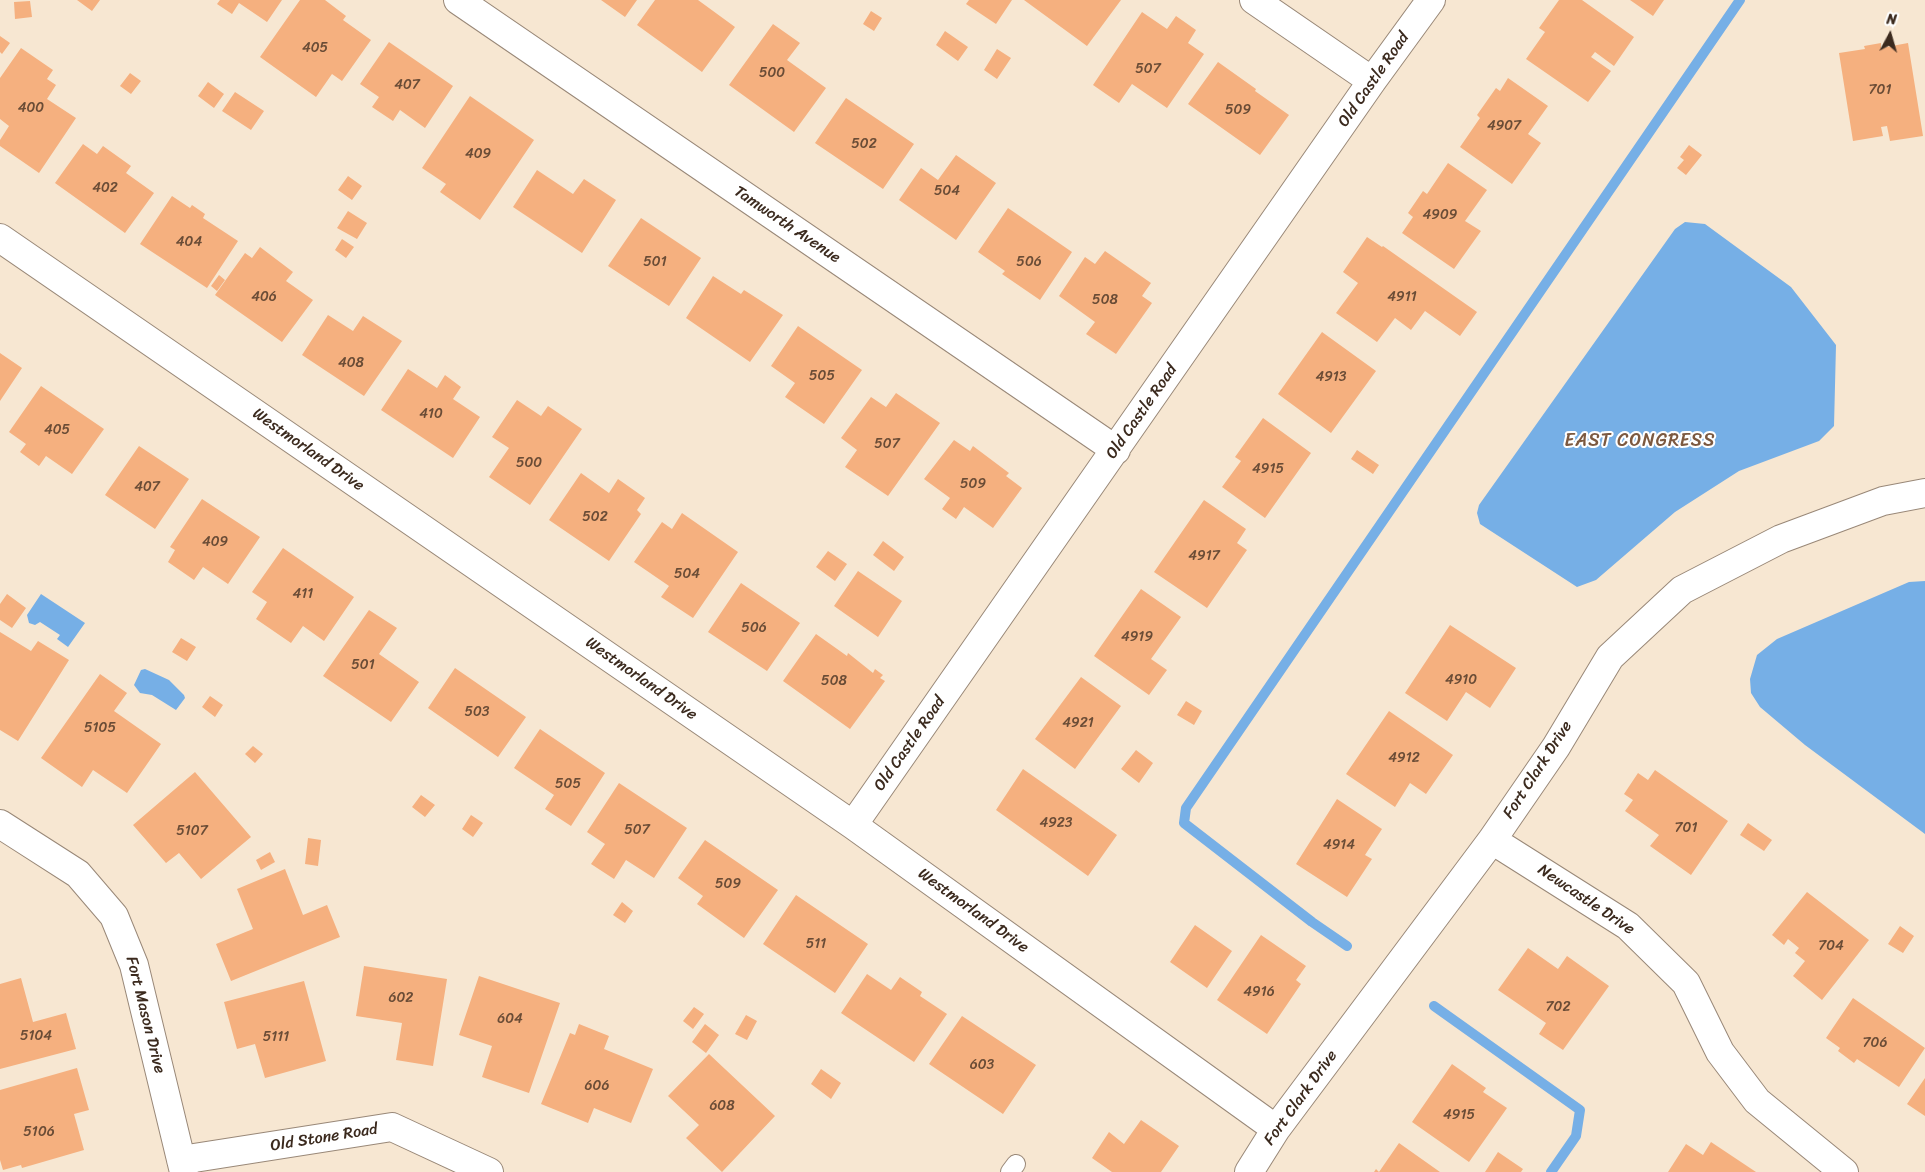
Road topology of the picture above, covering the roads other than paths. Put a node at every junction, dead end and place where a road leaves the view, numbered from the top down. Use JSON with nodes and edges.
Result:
{"nodes":[{"id":1,"x":458,"y":0,"type":"edge"},
{"id":2,"x":1254,"y":0,"type":"edge"},
{"id":3,"x":1431,"y":0,"type":"edge"},
{"id":4,"x":1372,"y":81,"type":"junction"},
{"id":5,"x":0,"y":238,"type":"edge"},
{"id":6,"x":1116,"y":450,"type":"junction"},
{"id":7,"x":1925,"y":493,"type":"edge"},
{"id":8,"x":0,"y":824,"type":"edge"},
{"id":9,"x":853,"y":825,"type":"junction"},
{"id":10,"x":1492,"y":840,"type":"junction"},
{"id":11,"x":1276,"y":1129,"type":"junction"},
{"id":12,"x":182,"y":1166,"type":"edge"},
{"id":13,"x":1839,"y":1171,"type":"edge"},
{"id":14,"x":489,"y":1172,"type":"edge"},
{"id":15,"x":1248,"y":1172,"type":"edge"}],
"edges":[{"from":1,"to":6,"type":"street","name":"Tamworth Avenue"},
{"from":2,"to":4,"type":"street"},
{"from":3,"to":4,"type":"street","name":"Old Castle Road"},
{"from":4,"to":6,"type":"street","name":"Old Castle Road"},
{"from":5,"to":9,"type":"street","name":"Westmorland Drive"},
{"from":6,"to":9,"type":"street","name":"Old Castle Road"},
{"from":7,"to":10,"type":"street","name":"Fort Clark Drive"},
{"from":8,"to":12,"type":"street","name":"Fort Mason Drive"},
{"from":9,"to":11,"type":"street","name":"Westmorland Drive"},
{"from":10,"to":11,"type":"street","name":"Fort Clark Drive"},
{"from":10,"to":13,"type":"street","name":"Newcastle Drive"},
{"from":11,"to":15,"type":"street","name":"Fort Clark Drive"},
{"from":12,"to":14,"type":"street","name":"Old Stone Road"}]}
